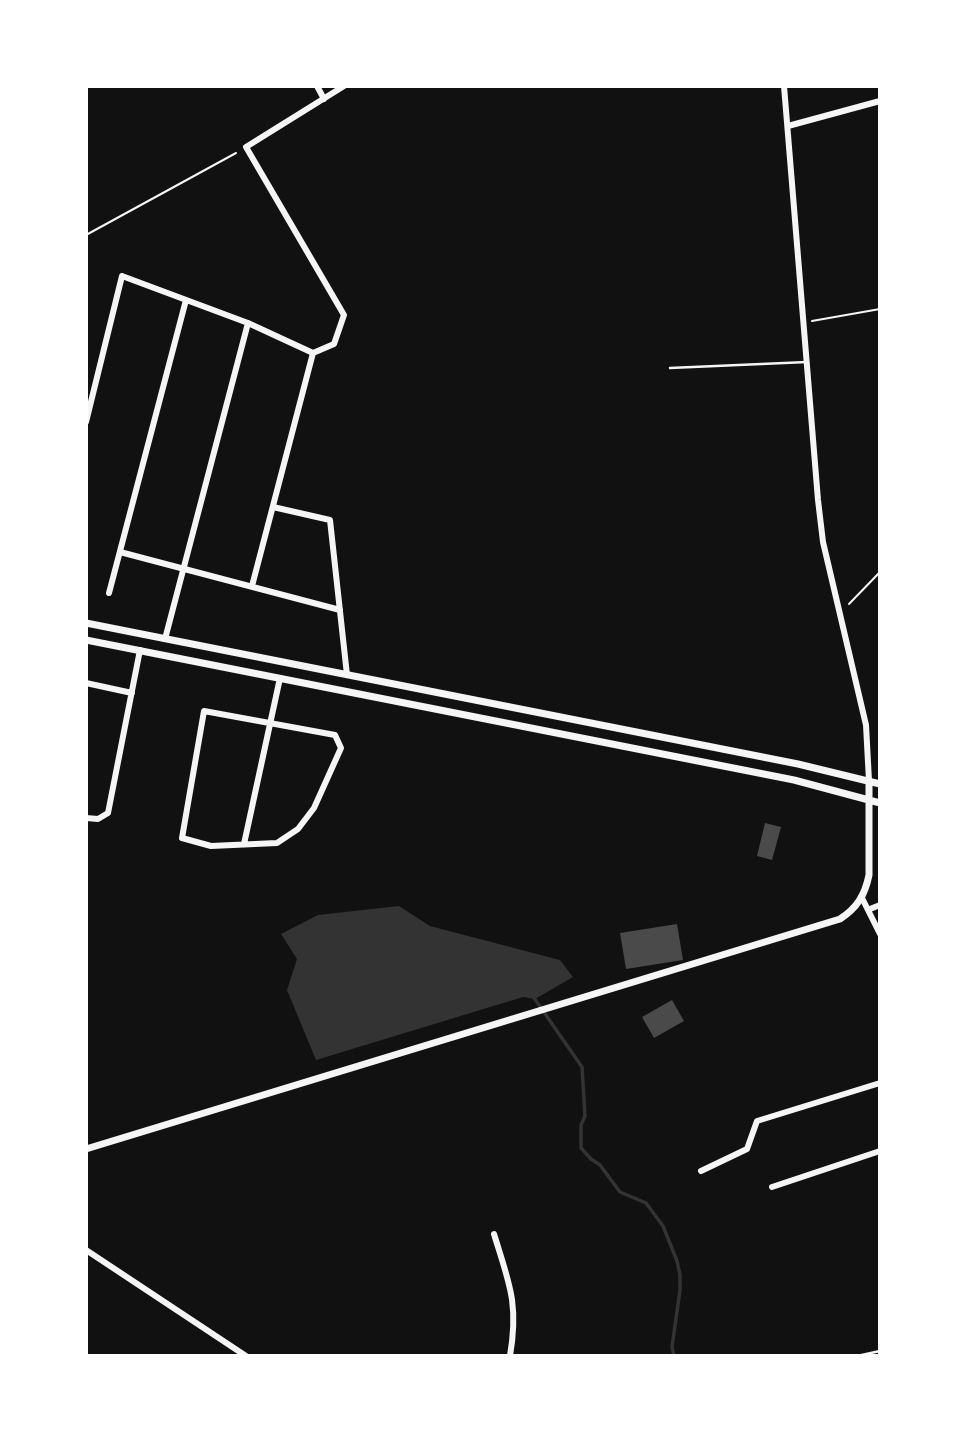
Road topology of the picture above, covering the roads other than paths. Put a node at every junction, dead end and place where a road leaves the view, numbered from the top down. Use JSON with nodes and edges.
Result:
{"nodes":[{"id":1,"x":317,"y":86,"type":"edge"},
{"id":2,"x":344,"y":86,"type":"edge"},
{"id":3,"x":784,"y":86,"type":"edge"},
{"id":4,"x":324,"y":99,"type":"junction"},
{"id":5,"x":880,"y":101,"type":"edge"},
{"id":6,"x":788,"y":126,"type":"junction"},
{"id":7,"x":186,"y":300,"type":"junction"},
{"id":8,"x":248,"y":323,"type":"junction"},
{"id":9,"x":313,"y":353,"type":"junction"},
{"id":10,"x":807,"y":362,"type":"junction"},
{"id":11,"x":670,"y":369,"type":"dead end"},
{"id":12,"x":86,"y":422,"type":"edge"},
{"id":13,"x":273,"y":507,"type":"junction"},
{"id":14,"x":120,"y":552,"type":"junction"},
{"id":15,"x":184,"y":568,"type":"junction"},
{"id":16,"x":252,"y":586,"type":"junction"},
{"id":17,"x":109,"y":593,"type":"dead end"},
{"id":18,"x":340,"y":610,"type":"junction"},
{"id":19,"x":86,"y":623,"type":"edge"},
{"id":20,"x":165,"y":639,"type":"junction"},
{"id":21,"x":86,"y":640,"type":"edge"},
{"id":22,"x":140,"y":650,"type":"junction"},
{"id":23,"x":346,"y":675,"type":"junction"},
{"id":24,"x":280,"y":678,"type":"junction"},
{"id":25,"x":86,"y":683,"type":"edge"},
{"id":26,"x":132,"y":693,"type":"junction"},
{"id":27,"x":270,"y":724,"type":"junction"},
{"id":28,"x":869,"y":781,"type":"junction"},
{"id":29,"x":880,"y":784,"type":"edge"},
{"id":30,"x":869,"y":800,"type":"junction"},
{"id":31,"x":880,"y":803,"type":"edge"},
{"id":32,"x":86,"y":818,"type":"edge"},
{"id":33,"x":244,"y":844,"type":"junction"},
{"id":34,"x":862,"y":898,"type":"junction"},
{"id":35,"x":880,"y":905,"type":"edge"},
{"id":36,"x":870,"y":909,"type":"junction"},
{"id":37,"x":880,"y":934,"type":"edge"},
{"id":38,"x":880,"y":1083,"type":"edge"},
{"id":39,"x":86,"y":1149,"type":"edge"},
{"id":40,"x":880,"y":1151,"type":"edge"},
{"id":41,"x":701,"y":1171,"type":"dead end"},
{"id":42,"x":772,"y":1187,"type":"dead end"},
{"id":43,"x":494,"y":1234,"type":"dead end"},
{"id":44,"x":86,"y":1250,"type":"edge"},
{"id":45,"x":880,"y":1351,"type":"edge"},
{"id":46,"x":246,"y":1356,"type":"edge"},
{"id":47,"x":510,"y":1356,"type":"edge"},
{"id":48,"x":857,"y":1356,"type":"edge"}],
"edges":[{"from":1,"to":4,"type":"street"},
{"from":2,"to":4,"type":"street"},
{"from":3,"to":6,"type":"street"},
{"from":4,"to":9,"type":"street"},
{"from":5,"to":6,"type":"street"},
{"from":6,"to":10,"type":"street"},
{"from":7,"to":8,"type":"street"},
{"from":7,"to":12,"type":"street"},
{"from":7,"to":14,"type":"street"},
{"from":8,"to":9,"type":"street"},
{"from":8,"to":15,"type":"street"},
{"from":9,"to":13,"type":"street"},
{"from":10,"to":11,"type":"lane"},
{"from":10,"to":28,"type":"street"},
{"from":13,"to":16,"type":"street"},
{"from":13,"to":18,"type":"street"},
{"from":14,"to":15,"type":"street"},
{"from":14,"to":17,"type":"street"},
{"from":15,"to":16,"type":"street"},
{"from":15,"to":20,"type":"street"},
{"from":16,"to":18,"type":"street"},
{"from":18,"to":23,"type":"street"},
{"from":19,"to":20,"type":"street"},
{"from":20,"to":23,"type":"street"},
{"from":21,"to":22,"type":"street"},
{"from":22,"to":24,"type":"street"},
{"from":22,"to":26,"type":"street"},
{"from":23,"to":28,"type":"street"},
{"from":24,"to":27,"type":"street"},
{"from":24,"to":30,"type":"street"},
{"from":25,"to":26,"type":"street"},
{"from":26,"to":32,"type":"street"},
{"from":27,"to":33,"type":"street"},
{"from":27,"to":33,"type":"street"},
{"from":27,"to":33,"type":"street"},
{"from":28,"to":29,"type":"street"},
{"from":28,"to":30,"type":"street"},
{"from":30,"to":31,"type":"street"},
{"from":30,"to":34,"type":"street"},
{"from":34,"to":36,"type":"street"},
{"from":34,"to":39,"type":"street"},
{"from":35,"to":36,"type":"street"},
{"from":36,"to":37,"type":"street"},
{"from":38,"to":41,"type":"street"},
{"from":40,"to":42,"type":"street"},
{"from":43,"to":47,"type":"street"},
{"from":44,"to":46,"type":"street"},
{"from":45,"to":48,"type":"lane"}]}
